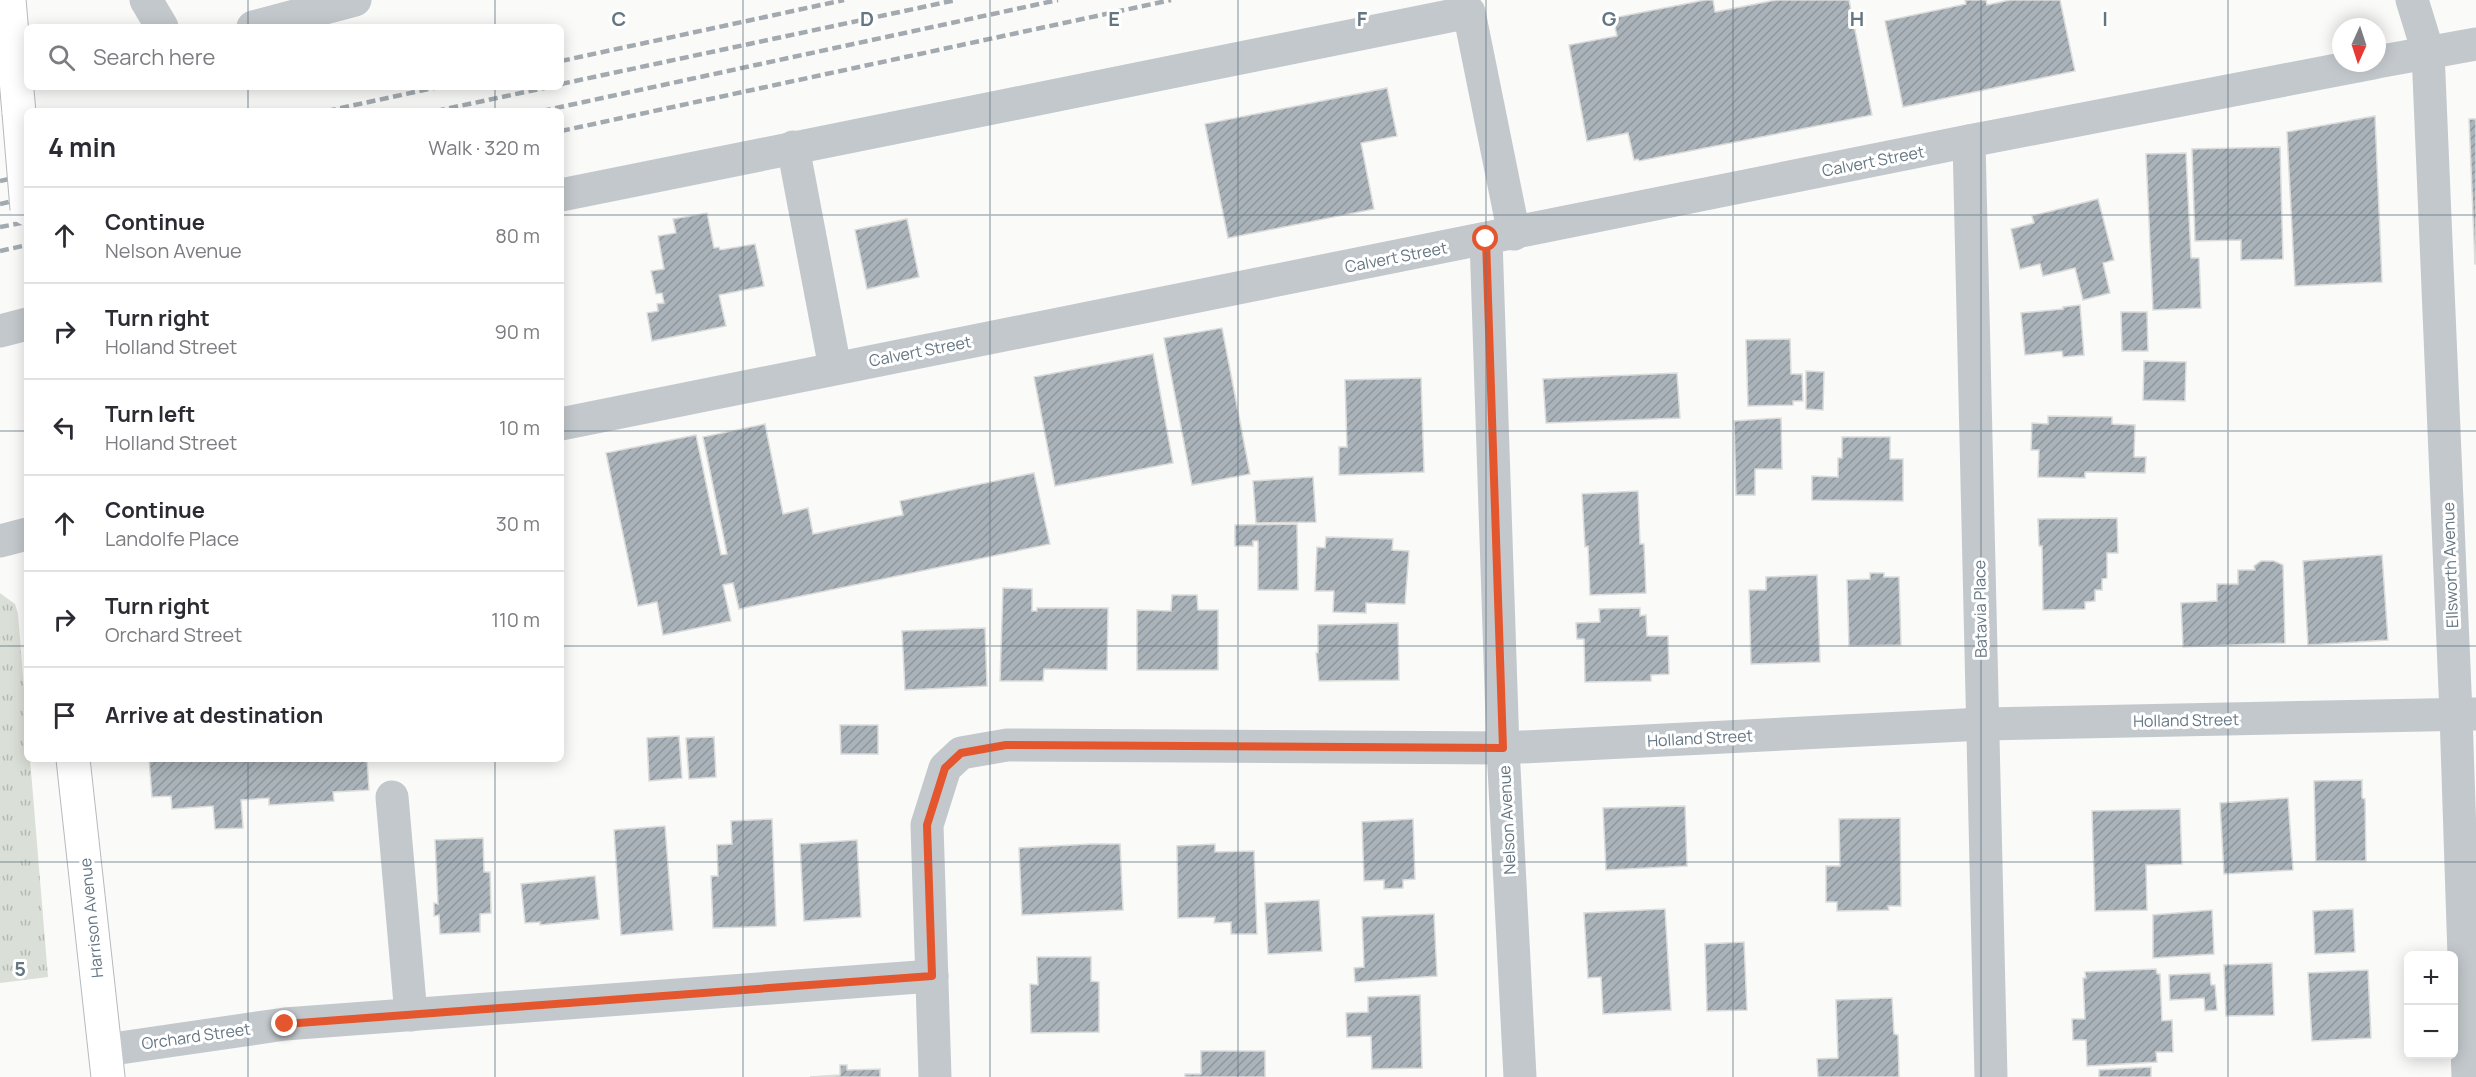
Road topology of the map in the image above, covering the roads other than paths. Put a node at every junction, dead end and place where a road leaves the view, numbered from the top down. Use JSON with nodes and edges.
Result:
{"nodes":[{"id":1,"x":9,"y":0,"type":"edge"},
{"id":2,"x":146,"y":0,"type":"edge"},
{"id":3,"x":355,"y":0,"type":"edge"},
{"id":4,"x":2412,"y":0,"type":"edge"},
{"id":5,"x":292,"y":7,"type":"edge"},
{"id":6,"x":160,"y":24,"type":"edge"},
{"id":7,"x":259,"y":24,"type":"edge"},
{"id":8,"x":2476,"y":44,"type":"edge"},
{"id":9,"x":2428,"y":52,"type":"junction"},
{"id":10,"x":2386,"y":61,"type":"edge"},
{"id":11,"x":2332,"y":71,"type":"edge"},
{"id":12,"x":1969,"y":141,"type":"junction"},
{"id":13,"x":793,"y":147,"type":"junction"},
{"id":14,"x":24,"y":173,"type":"edge"},
{"id":15,"x":564,"y":194,"type":"edge"},
{"id":16,"x":1500,"y":236,"type":"junction"},
{"id":17,"x":24,"y":325,"type":"edge"},
{"id":18,"x":0,"y":331,"type":"edge"},
{"id":19,"x":835,"y":368,"type":"junction"},
{"id":20,"x":564,"y":423,"type":"edge"},
{"id":21,"x":24,"y":535,"type":"edge"},
{"id":22,"x":0,"y":541,"type":"edge"},
{"id":23,"x":2466,"y":714,"type":"edge"},
{"id":24,"x":1983,"y":724,"type":"junction"},
{"id":25,"x":1503,"y":748,"type":"junction"},
{"id":26,"x":73,"y":762,"type":"edge"},
{"id":27,"x":392,"y":797,"type":"dead end"},
{"id":28,"x":932,"y":976,"type":"junction"},
{"id":29,"x":411,"y":1014,"type":"junction"},
{"id":30,"x":107,"y":1063,"type":"edge"},
{"id":31,"x":935,"y":1077,"type":"edge"},
{"id":32,"x":1520,"y":1077,"type":"edge"},
{"id":33,"x":1991,"y":1077,"type":"edge"},
{"id":34,"x":2468,"y":1077,"type":"edge"}],
"edges":[{"from":1,"to":14,"type":"main road","bridge":true},
{"from":2,"to":6,"type":"street"},
{"from":3,"to":5,"type":"street"},
{"from":4,"to":9,"type":"street","name":"Ellsworth Avenue"},
{"from":5,"to":7,"type":"street"},
{"from":8,"to":9,"type":"street","name":"Calvert Street"},
{"from":9,"to":10,"type":"street","name":"Calvert Street"},
{"from":9,"to":23,"type":"street","name":"Ellsworth Avenue"},
{"from":11,"to":12,"type":"street","name":"Calvert Street"},
{"from":12,"to":16,"type":"street","name":"Calvert Street"},
{"from":12,"to":24,"type":"street","name":"Batavia Place"},
{"from":13,"to":15,"type":"street"},
{"from":13,"to":16,"type":"street","name":"Nelson Avenue"},
{"from":13,"to":19,"type":"street"},
{"from":16,"to":19,"type":"street","name":"Calvert Street"},
{"from":16,"to":25,"type":"street","name":"Nelson Avenue"},
{"from":17,"to":18,"type":"street"},
{"from":19,"to":20,"type":"street","name":"Calvert Street"},
{"from":21,"to":22,"type":"street"},
{"from":23,"to":24,"type":"street","name":"Holland Street"},
{"from":23,"to":34,"type":"street","name":"Ellsworth Avenue"},
{"from":24,"to":25,"type":"street","name":"Holland Street"},
{"from":24,"to":33,"type":"street","name":"Batavia Place"},
{"from":25,"to":28,"type":"street","name":"Holland Street"},
{"from":25,"to":32,"type":"street","name":"Nelson Avenue"},
{"from":26,"to":30,"type":"main road","name":"Harrison Avenue"},
{"from":27,"to":29,"type":"street"},
{"from":28,"to":29,"type":"street","name":"Orchard Street"},
{"from":28,"to":31,"type":"street","name":"Holland Street"},
{"from":29,"to":30,"type":"street","name":"Orchard Street"}]}
